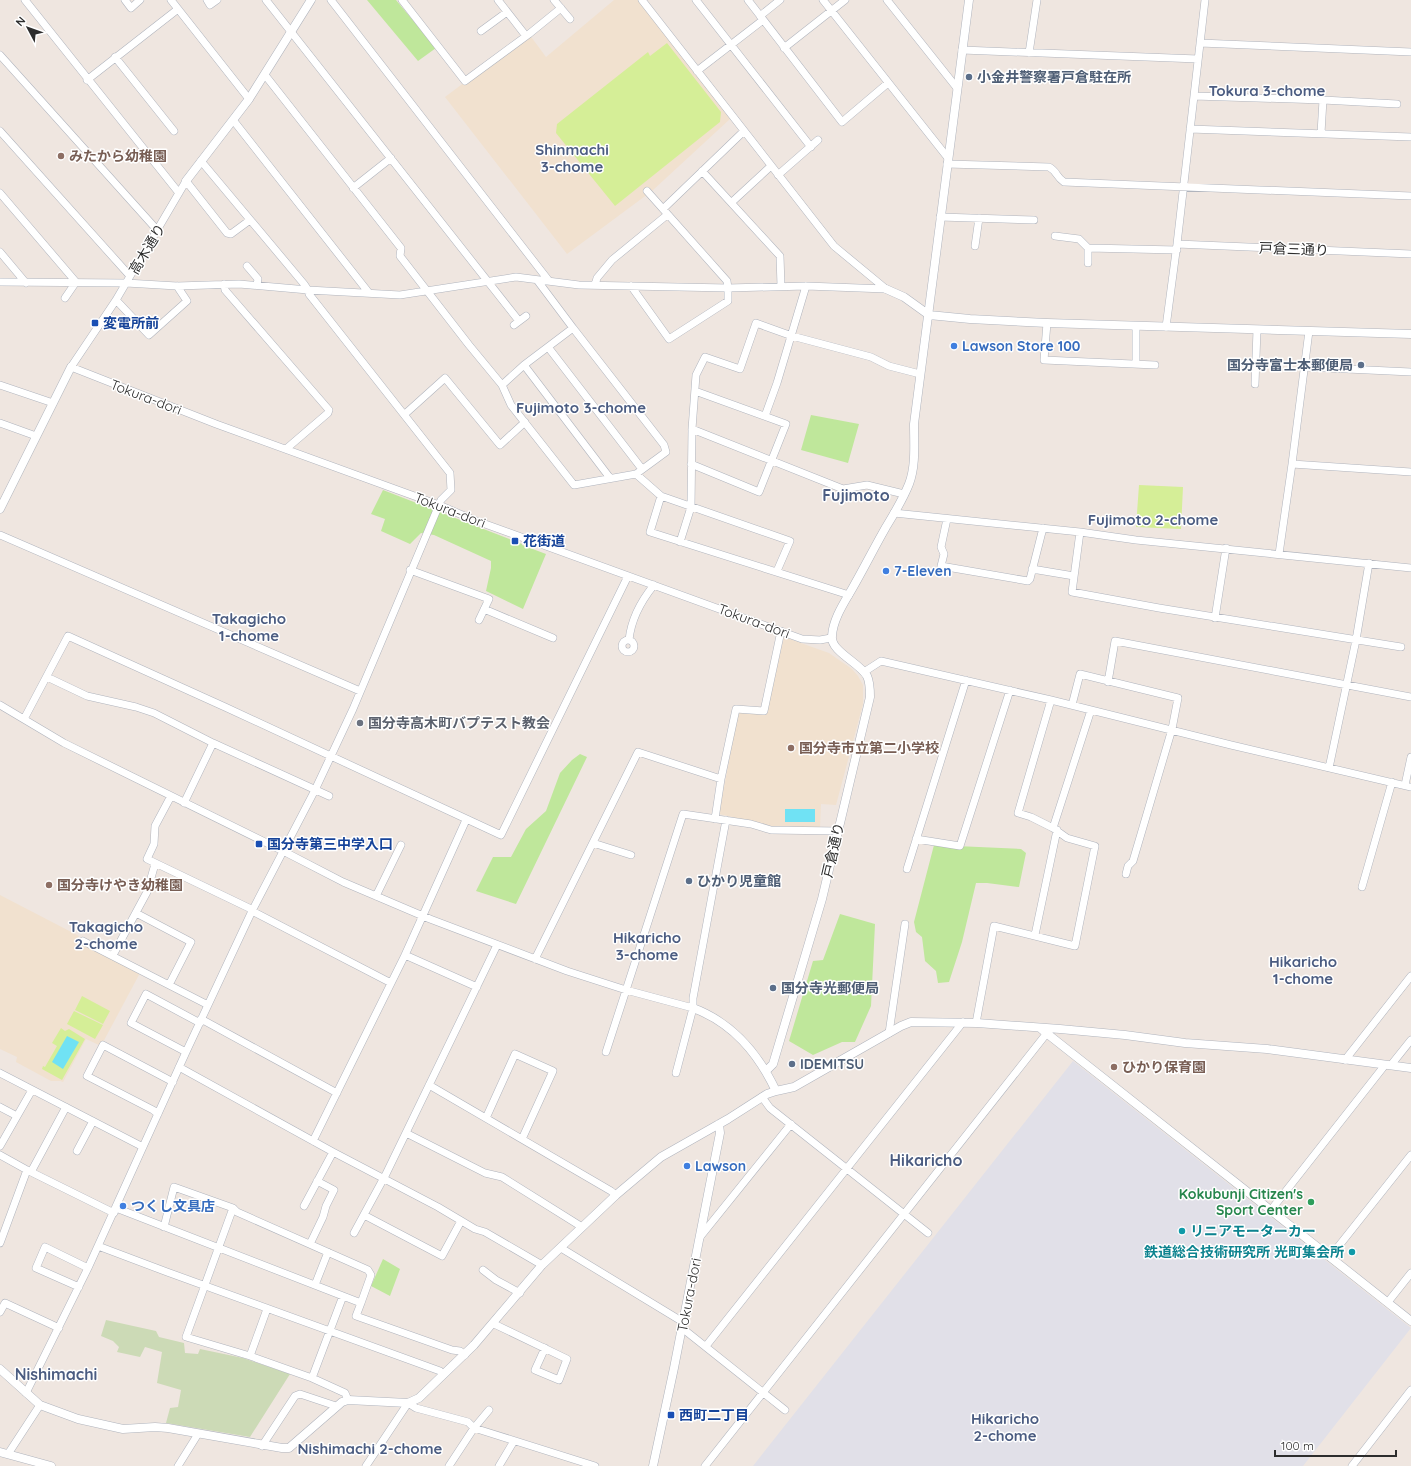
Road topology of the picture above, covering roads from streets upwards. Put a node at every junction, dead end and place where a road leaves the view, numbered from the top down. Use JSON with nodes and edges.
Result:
{"nodes":[{"id":1,"x":25,"y":0,"type":"edge"},
{"id":2,"x":125,"y":0,"type":"edge"},
{"id":3,"x":140,"y":0,"type":"edge"},
{"id":4,"x":171,"y":0,"type":"edge"},
{"id":5,"x":207,"y":0,"type":"edge"},
{"id":6,"x":216,"y":0,"type":"edge"},
{"id":7,"x":266,"y":0,"type":"edge"},
{"id":8,"x":312,"y":0,"type":"edge"},
{"id":9,"x":330,"y":0,"type":"edge"},
{"id":10,"x":402,"y":0,"type":"edge"},
{"id":11,"x":498,"y":0,"type":"edge"},
{"id":12,"x":554,"y":0,"type":"edge"},
{"id":13,"x":642,"y":0,"type":"edge"},
{"id":14,"x":696,"y":0,"type":"edge"},
{"id":15,"x":748,"y":0,"type":"edge"},
{"id":16,"x":780,"y":0,"type":"edge"},
{"id":17,"x":823,"y":0,"type":"edge"},
{"id":18,"x":845,"y":0,"type":"edge"},
{"id":19,"x":887,"y":0,"type":"edge"},
{"id":20,"x":969,"y":0,"type":"edge"},
{"id":21,"x":1037,"y":0,"type":"edge"},
{"id":22,"x":1205,"y":0,"type":"edge"},
{"id":23,"x":561,"y":8,"type":"junction"},
{"id":24,"x":178,"y":9,"type":"junction"},
{"id":25,"x":832,"y":11,"type":"junction"},
{"id":26,"x":507,"y":12,"type":"junction"},
{"id":27,"x":762,"y":18,"type":"junction"},
{"id":28,"x":570,"y":19,"type":"dead end"},
{"id":29,"x":481,"y":31,"type":"dead end"},
{"id":30,"x":292,"y":32,"type":"junction"},
{"id":31,"x":526,"y":36,"type":"junction"},
{"id":32,"x":1200,"y":43,"type":"junction"},
{"id":33,"x":730,"y":45,"type":"junction"},
{"id":34,"x":784,"y":48,"type":"junction"},
{"id":35,"x":962,"y":50,"type":"junction"},
{"id":36,"x":1411,"y":52,"type":"edge"},
{"id":37,"x":1029,"y":53,"type":"junction"},
{"id":38,"x":0,"y":55,"type":"edge"},
{"id":39,"x":115,"y":57,"type":"junction"},
{"id":40,"x":1198,"y":59,"type":"junction"},
{"id":41,"x":697,"y":71,"type":"junction"},
{"id":42,"x":265,"y":75,"type":"junction"},
{"id":43,"x":87,"y":80,"type":"junction"},
{"id":44,"x":888,"y":83,"type":"junction"},
{"id":45,"x":957,"y":88,"type":"junction"},
{"id":46,"x":1194,"y":96,"type":"junction"},
{"id":47,"x":249,"y":99,"type":"junction"},
{"id":48,"x":1323,"y":100,"type":"junction"},
{"id":49,"x":1397,"y":104,"type":"dead end"},
{"id":50,"x":233,"y":120,"type":"junction"},
{"id":51,"x":1190,"y":129,"type":"junction"},
{"id":52,"x":0,"y":131,"type":"edge"},
{"id":53,"x":174,"y":131,"type":"dead end"},
{"id":54,"x":744,"y":131,"type":"junction"},
{"id":55,"x":1322,"y":133,"type":"junction"},
{"id":56,"x":1411,"y":136,"type":"edge"},
{"id":57,"x":818,"y":140,"type":"dead end"},
{"id":58,"x":811,"y":147,"type":"junction"},
{"id":59,"x":391,"y":158,"type":"junction"},
{"id":60,"x":948,"y":161,"type":"junction"},
{"id":61,"x":201,"y":162,"type":"junction"},
{"id":62,"x":771,"y":166,"type":"junction"},
{"id":63,"x":702,"y":170,"type":"junction"},
{"id":64,"x":778,"y":174,"type":"junction"},
{"id":65,"x":186,"y":181,"type":"junction"},
{"id":66,"x":1183,"y":187,"type":"junction"},
{"id":67,"x":353,"y":188,"type":"junction"},
{"id":68,"x":647,"y":191,"type":"dead end"},
{"id":69,"x":0,"y":193,"type":"edge"},
{"id":70,"x":179,"y":193,"type":"junction"},
{"id":71,"x":1411,"y":196,"type":"edge"},
{"id":72,"x":732,"y":202,"type":"junction"},
{"id":73,"x":663,"y":208,"type":"junction"},
{"id":74,"x":667,"y":215,"type":"junction"},
{"id":75,"x":940,"y":217,"type":"junction"},
{"id":76,"x":979,"y":218,"type":"junction"},
{"id":77,"x":250,"y":220,"type":"junction"},
{"id":78,"x":1034,"y":220,"type":"dead end"},
{"id":79,"x":158,"y":230,"type":"junction"},
{"id":80,"x":1055,"y":236,"type":"dead end"},
{"id":81,"x":975,"y":246,"type":"dead end"},
{"id":82,"x":1177,"y":247,"type":"junction"},
{"id":83,"x":1088,"y":248,"type":"junction"},
{"id":84,"x":0,"y":252,"type":"edge"},
{"id":85,"x":1411,"y":254,"type":"edge"},
{"id":86,"x":1088,"y":264,"type":"dead end"},
{"id":87,"x":247,"y":266,"type":"dead end"},
{"id":88,"x":130,"y":276,"type":"junction"},
{"id":89,"x":537,"y":280,"type":"junction"},
{"id":90,"x":488,"y":281,"type":"junction"},
{"id":91,"x":549,"y":281,"type":"junction"},
{"id":92,"x":0,"y":282,"type":"edge"},
{"id":93,"x":76,"y":282,"type":"junction"},
{"id":94,"x":26,"y":283,"type":"junction"},
{"id":95,"x":126,"y":283,"type":"junction"},
{"id":96,"x":224,"y":284,"type":"junction"},
{"id":97,"x":257,"y":285,"type":"junction"},
{"id":98,"x":177,"y":286,"type":"junction"},
{"id":99,"x":595,"y":286,"type":"junction"},
{"id":100,"x":631,"y":286,"type":"junction"},
{"id":101,"x":781,"y":286,"type":"junction"},
{"id":102,"x":806,"y":286,"type":"junction"},
{"id":103,"x":728,"y":288,"type":"junction"},
{"id":104,"x":886,"y":289,"type":"junction"},
{"id":105,"x":308,"y":290,"type":"junction"},
{"id":106,"x":428,"y":291,"type":"junction"},
{"id":107,"x":369,"y":292,"type":"junction"},
{"id":108,"x":65,"y":298,"type":"dead end"},
{"id":109,"x":116,"y":300,"type":"junction"},
{"id":110,"x":929,"y":315,"type":"junction"},
{"id":111,"x":526,"y":316,"type":"dead end"},
{"id":112,"x":1047,"y":323,"type":"junction"},
{"id":113,"x":1136,"y":326,"type":"junction"},
{"id":114,"x":1166,"y":327,"type":"junction"},
{"id":115,"x":573,"y":328,"type":"junction"},
{"id":116,"x":1257,"y":330,"type":"junction"},
{"id":117,"x":1310,"y":331,"type":"junction"},
{"id":118,"x":1411,"y":334,"type":"edge"},
{"id":119,"x":792,"y":336,"type":"junction"},
{"id":120,"x":548,"y":347,"type":"junction"},
{"id":121,"x":1136,"y":364,"type":"junction"},
{"id":122,"x":524,"y":365,"type":"junction"},
{"id":123,"x":1155,"y":365,"type":"dead end"},
{"id":124,"x":71,"y":367,"type":"junction"},
{"id":125,"x":1304,"y":367,"type":"junction"},
{"id":126,"x":1411,"y":372,"type":"edge"},
{"id":127,"x":920,"y":374,"type":"junction"},
{"id":128,"x":1255,"y":384,"type":"dead end"},
{"id":129,"x":0,"y":385,"type":"edge"},
{"id":130,"x":502,"y":385,"type":"junction"},
{"id":131,"x":695,"y":390,"type":"junction"},
{"id":132,"x":53,"y":403,"type":"junction"},
{"id":133,"x":404,"y":414,"type":"junction"},
{"id":134,"x":765,"y":416,"type":"junction"},
{"id":135,"x":525,"y":422,"type":"junction"},
{"id":136,"x":0,"y":423,"type":"edge"},
{"id":137,"x":692,"y":429,"type":"junction"},
{"id":138,"x":36,"y":436,"type":"junction"},
{"id":139,"x":286,"y":449,"type":"junction"},
{"id":140,"x":771,"y":460,"type":"junction"},
{"id":141,"x":691,"y":464,"type":"junction"},
{"id":142,"x":1292,"y":464,"type":"junction"},
{"id":143,"x":642,"y":469,"type":"junction"},
{"id":144,"x":1411,"y":472,"type":"edge"},
{"id":145,"x":636,"y":474,"type":"junction"},
{"id":146,"x":610,"y":478,"type":"junction"},
{"id":147,"x":3,"y":494,"type":"edge"},
{"id":148,"x":904,"y":494,"type":"junction"},
{"id":149,"x":661,"y":496,"type":"junction"},
{"id":150,"x":439,"y":505,"type":"junction"},
{"id":151,"x":691,"y":507,"type":"junction"},
{"id":152,"x":0,"y":509,"type":"edge"},
{"id":153,"x":894,"y":513,"type":"junction"},
{"id":154,"x":947,"y":519,"type":"junction"},
{"id":155,"x":1042,"y":528,"type":"junction"},
{"id":156,"x":1080,"y":532,"type":"junction"},
{"id":157,"x":0,"y":535,"type":"edge"},
{"id":158,"x":680,"y":542,"type":"junction"},
{"id":159,"x":1226,"y":548,"type":"junction"},
{"id":160,"x":1279,"y":554,"type":"junction"},
{"id":161,"x":1369,"y":563,"type":"junction"},
{"id":162,"x":1411,"y":568,"type":"edge"},
{"id":163,"x":410,"y":570,"type":"junction"},
{"id":164,"x":1032,"y":570,"type":"junction"},
{"id":165,"x":777,"y":571,"type":"junction"},
{"id":166,"x":628,"y":576,"type":"junction"},
{"id":167,"x":1074,"y":576,"type":"junction"},
{"id":168,"x":654,"y":585,"type":"junction"},
{"id":169,"x":849,"y":595,"type":"junction"},
{"id":170,"x":484,"y":609,"type":"junction"},
{"id":171,"x":1215,"y":618,"type":"junction"},
{"id":172,"x":479,"y":620,"type":"dead end"},
{"id":173,"x":781,"y":630,"type":"junction"},
{"id":174,"x":553,"y":638,"type":"dead end"},
{"id":175,"x":831,"y":638,"type":"junction"},
{"id":176,"x":629,"y":640,"type":"dead end"},
{"id":177,"x":1356,"y":640,"type":"junction"},
{"id":178,"x":1401,"y":647,"type":"dead end"},
{"id":179,"x":864,"y":672,"type":"junction"},
{"id":180,"x":47,"y":677,"type":"junction"},
{"id":181,"x":966,"y":680,"type":"junction"},
{"id":182,"x":1108,"y":682,"type":"junction"},
{"id":183,"x":1346,"y":684,"type":"junction"},
{"id":184,"x":1010,"y":690,"type":"junction"},
{"id":185,"x":360,"y":692,"type":"junction"},
{"id":186,"x":1411,"y":697,"type":"edge"},
{"id":187,"x":1050,"y":700,"type":"junction"},
{"id":188,"x":0,"y":705,"type":"edge"},
{"id":189,"x":1072,"y":705,"type":"junction"},
{"id":190,"x":1091,"y":710,"type":"junction"},
{"id":191,"x":24,"y":719,"type":"junction"},
{"id":192,"x":1172,"y":729,"type":"junction"},
{"id":193,"x":213,"y":743,"type":"junction"},
{"id":194,"x":331,"y":757,"type":"junction"},
{"id":195,"x":1411,"y":757,"type":"edge"},
{"id":196,"x":1329,"y":768,"type":"junction"},
{"id":197,"x":721,"y":779,"type":"junction"},
{"id":198,"x":1392,"y":782,"type":"junction"},
{"id":199,"x":1408,"y":786,"type":"edge"},
{"id":200,"x":315,"y":790,"type":"junction"},
{"id":201,"x":171,"y":796,"type":"junction"},
{"id":202,"x":329,"y":796,"type":"dead end"},
{"id":203,"x":184,"y":803,"type":"junction"},
{"id":204,"x":715,"y":819,"type":"junction"},
{"id":205,"x":466,"y":820,"type":"junction"},
{"id":206,"x":726,"y":820,"type":"junction"},
{"id":207,"x":1055,"y":829,"type":"junction"},
{"id":208,"x":837,"y":831,"type":"junction"},
{"id":209,"x":916,"y":839,"type":"junction"},
{"id":210,"x":593,"y":843,"type":"junction"},
{"id":211,"x":401,"y":845,"type":"dead end"},
{"id":212,"x":283,"y":851,"type":"junction"},
{"id":213,"x":632,"y":855,"type":"dead end"},
{"id":214,"x":155,"y":864,"type":"junction"},
{"id":215,"x":907,"y":868,"type":"dead end"},
{"id":216,"x":1126,"y":874,"type":"dead end"},
{"id":217,"x":1362,"y":887,"type":"dead end"},
{"id":218,"x":376,"y":896,"type":"junction"},
{"id":219,"x":252,"y":911,"type":"junction"},
{"id":220,"x":136,"y":913,"type":"junction"},
{"id":221,"x":423,"y":917,"type":"junction"},
{"id":222,"x":905,"y":924,"type":"dead end"},
{"id":223,"x":1034,"y":935,"type":"junction"},
{"id":224,"x":83,"y":940,"type":"dead end"},
{"id":225,"x":497,"y":945,"type":"junction"},
{"id":226,"x":113,"y":955,"type":"junction"},
{"id":227,"x":405,"y":955,"type":"junction"},
{"id":228,"x":535,"y":958,"type":"junction"},
{"id":229,"x":1411,"y":976,"type":"edge"},
{"id":230,"x":392,"y":983,"type":"junction"},
{"id":231,"x":169,"y":985,"type":"junction"},
{"id":232,"x":477,"y":987,"type":"junction"},
{"id":233,"x":626,"y":990,"type":"junction"},
{"id":234,"x":208,"y":1005,"type":"junction"},
{"id":235,"x":693,"y":1008,"type":"junction"},
{"id":236,"x":201,"y":1021,"type":"junction"},
{"id":237,"x":963,"y":1022,"type":"junction"},
{"id":238,"x":976,"y":1023,"type":"junction"},
{"id":239,"x":1040,"y":1027,"type":"junction"},
{"id":240,"x":889,"y":1033,"type":"junction"},
{"id":241,"x":1047,"y":1033,"type":"junction"},
{"id":242,"x":1411,"y":1040,"type":"edge"},
{"id":243,"x":186,"y":1052,"type":"junction"},
{"id":244,"x":606,"y":1052,"type":"dead end"},
{"id":245,"x":1345,"y":1060,"type":"junction"},
{"id":246,"x":1388,"y":1065,"type":"junction"},
{"id":247,"x":179,"y":1067,"type":"junction"},
{"id":248,"x":1411,"y":1068,"type":"edge"},
{"id":249,"x":766,"y":1071,"type":"junction"},
{"id":250,"x":0,"y":1073,"type":"edge"},
{"id":251,"x":676,"y":1073,"type":"dead end"},
{"id":252,"x":173,"y":1082,"type":"junction"},
{"id":253,"x":429,"y":1085,"type":"junction"},
{"id":254,"x":32,"y":1090,"type":"junction"},
{"id":255,"x":776,"y":1091,"type":"junction"},
{"id":256,"x":337,"y":1092,"type":"junction"},
{"id":257,"x":762,"y":1097,"type":"junction"},
{"id":258,"x":0,"y":1106,"type":"edge"},
{"id":259,"x":66,"y":1107,"type":"junction"},
{"id":260,"x":158,"y":1114,"type":"junction"},
{"id":261,"x":17,"y":1116,"type":"junction"},
{"id":262,"x":486,"y":1118,"type":"junction"},
{"id":263,"x":93,"y":1121,"type":"junction"},
{"id":264,"x":719,"y":1124,"type":"junction"},
{"id":265,"x":791,"y":1124,"type":"junction"},
{"id":266,"x":406,"y":1132,"type":"junction"},
{"id":267,"x":522,"y":1139,"type":"junction"},
{"id":268,"x":313,"y":1141,"type":"junction"},
{"id":269,"x":0,"y":1146,"type":"edge"},
{"id":270,"x":143,"y":1147,"type":"junction"},
{"id":271,"x":77,"y":1151,"type":"dead end"},
{"id":272,"x":333,"y":1152,"type":"junction"},
{"id":273,"x":0,"y":1155,"type":"edge"},
{"id":274,"x":1411,"y":1156,"type":"edge"},
{"id":275,"x":846,"y":1169,"type":"junction"},
{"id":276,"x":29,"y":1171,"type":"junction"},
{"id":277,"x":384,"y":1178,"type":"junction"},
{"id":278,"x":317,"y":1181,"type":"junction"},
{"id":279,"x":616,"y":1195,"type":"junction"},
{"id":280,"x":304,"y":1206,"type":"dead end"},
{"id":281,"x":233,"y":1208,"type":"junction"},
{"id":282,"x":115,"y":1210,"type":"junction"},
{"id":283,"x":1271,"y":1210,"type":"junction"},
{"id":284,"x":904,"y":1214,"type":"junction"},
{"id":285,"x":364,"y":1215,"type":"junction"},
{"id":286,"x":461,"y":1221,"type":"junction"},
{"id":287,"x":164,"y":1226,"type":"junction"},
{"id":288,"x":582,"y":1227,"type":"junction"},
{"id":289,"x":354,"y":1233,"type":"dead end"},
{"id":290,"x":928,"y":1233,"type":"dead end"},
{"id":291,"x":700,"y":1237,"type":"junction"},
{"id":292,"x":0,"y":1243,"type":"edge"},
{"id":293,"x":310,"y":1244,"type":"junction"},
{"id":294,"x":98,"y":1246,"type":"junction"},
{"id":295,"x":219,"y":1248,"type":"junction"},
{"id":296,"x":561,"y":1248,"type":"junction"},
{"id":297,"x":328,"y":1252,"type":"junction"},
{"id":298,"x":1330,"y":1257,"type":"junction"},
{"id":299,"x":542,"y":1265,"type":"junction"},
{"id":300,"x":88,"y":1268,"type":"junction"},
{"id":301,"x":483,"y":1270,"type":"dead end"},
{"id":302,"x":1411,"y":1273,"type":"edge"},
{"id":303,"x":315,"y":1285,"type":"junction"},
{"id":304,"x":205,"y":1286,"type":"junction"},
{"id":305,"x":79,"y":1287,"type":"junction"},
{"id":306,"x":520,"y":1293,"type":"junction"},
{"id":307,"x":343,"y":1296,"type":"junction"},
{"id":308,"x":360,"y":1302,"type":"junction"},
{"id":309,"x":1388,"y":1302,"type":"junction"},
{"id":310,"x":267,"y":1308,"type":"junction"},
{"id":311,"x":0,"y":1312,"type":"edge"},
{"id":312,"x":1411,"y":1321,"type":"edge"},
{"id":313,"x":494,"y":1324,"type":"junction"},
{"id":314,"x":683,"y":1325,"type":"junction"},
{"id":315,"x":59,"y":1328,"type":"junction"},
{"id":316,"x":329,"y":1332,"type":"junction"},
{"id":317,"x":706,"y":1346,"type":"junction"},
{"id":318,"x":545,"y":1348,"type":"junction"},
{"id":319,"x":250,"y":1356,"type":"junction"},
{"id":320,"x":465,"y":1356,"type":"junction"},
{"id":321,"x":0,"y":1369,"type":"edge"},
{"id":322,"x":443,"y":1375,"type":"junction"},
{"id":323,"x":312,"y":1378,"type":"junction"},
{"id":324,"x":1411,"y":1390,"type":"edge"},
{"id":325,"x":26,"y":1392,"type":"junction"},
{"id":326,"x":763,"y":1392,"type":"junction"},
{"id":327,"x":348,"y":1400,"type":"junction"},
{"id":328,"x":408,"y":1403,"type":"junction"},
{"id":329,"x":40,"y":1405,"type":"junction"},
{"id":330,"x":336,"y":1406,"type":"junction"},
{"id":331,"x":488,"y":1410,"type":"dead end"},
{"id":332,"x":785,"y":1410,"type":"dead end"},
{"id":333,"x":474,"y":1428,"type":"junction"},
{"id":334,"x":198,"y":1434,"type":"junction"},
{"id":335,"x":514,"y":1441,"type":"junction"},
{"id":336,"x":262,"y":1446,"type":"junction"},
{"id":337,"x":4,"y":1453,"type":"edge"},
{"id":338,"x":367,"y":1465,"type":"edge"},
{"id":339,"x":584,"y":1465,"type":"edge"},
{"id":340,"x":50,"y":1466,"type":"edge"},
{"id":341,"x":178,"y":1466,"type":"edge"},
{"id":342,"x":449,"y":1466,"type":"edge"},
{"id":343,"x":498,"y":1466,"type":"edge"},
{"id":344,"x":595,"y":1466,"type":"edge"},
{"id":345,"x":653,"y":1466,"type":"edge"},
{"id":346,"x":705,"y":1466,"type":"edge"},
{"id":347,"x":1352,"y":1466,"type":"edge"}],
"edges":[{"from":1,"to":43,"type":"street"},
{"from":2,"to":3,"type":"street"},
{"from":4,"to":24,"type":"street"},
{"from":5,"to":6,"type":"street"},
{"from":7,"to":30,"type":"street"},
{"from":8,"to":30,"type":"street","name":"高木通り"},
{"from":9,"to":91,"type":"street"},
{"from":10,"to":31,"type":"street"},
{"from":11,"to":26,"type":"street"},
{"from":12,"to":23,"type":"street"},
{"from":13,"to":41,"type":"street"},
{"from":14,"to":33,"type":"street"},
{"from":15,"to":27,"type":"street"},
{"from":16,"to":27,"type":"street"},
{"from":17,"to":25,"type":"street"},
{"from":18,"to":25,"type":"street"},
{"from":19,"to":45,"type":"street"},
{"from":20,"to":35,"type":"street"},
{"from":21,"to":37,"type":"street"},
{"from":22,"to":32,"type":"street"},
{"from":23,"to":28,"type":"street"},
{"from":23,"to":31,"type":"street"},
{"from":24,"to":39,"type":"street"},
{"from":24,"to":47,"type":"street"},
{"from":25,"to":34,"type":"street"},
{"from":25,"to":44,"type":"street"},
{"from":26,"to":29,"type":"street"},
{"from":26,"to":31,"type":"street"},
{"from":27,"to":33,"type":"street"},
{"from":27,"to":34,"type":"street"},
{"from":30,"to":42,"type":"street","name":"高木通り"},
{"from":30,"to":59,"type":"street"},
{"from":32,"to":36,"type":"street"},
{"from":32,"to":40,"type":"street"},
{"from":33,"to":41,"type":"street"},
{"from":33,"to":58,"type":"street"},
{"from":34,"to":44,"type":"street"},
{"from":35,"to":37,"type":"street"},
{"from":35,"to":45,"type":"street"},
{"from":37,"to":40,"type":"street"},
{"from":38,"to":79,"type":"street"},
{"from":39,"to":43,"type":"street"},
{"from":39,"to":53,"type":"street"},
{"from":40,"to":46,"type":"street"},
{"from":41,"to":54,"type":"street"},
{"from":42,"to":47,"type":"street","name":"高木通り"},
{"from":42,"to":67,"type":"street"},
{"from":43,"to":70,"type":"street"},
{"from":44,"to":60,"type":"street"},
{"from":45,"to":60,"type":"street"},
{"from":46,"to":48,"type":"street"},
{"from":46,"to":51,"type":"street"},
{"from":47,"to":50,"type":"street","name":"高木通り"},
{"from":48,"to":49,"type":"street"},
{"from":48,"to":55,"type":"street"},
{"from":50,"to":61,"type":"street","name":"高木通り"},
{"from":50,"to":107,"type":"street"},
{"from":51,"to":55,"type":"street"},
{"from":51,"to":66,"type":"street"},
{"from":52,"to":88,"type":"street"},
{"from":54,"to":62,"type":"street"},
{"from":54,"to":63,"type":"street"},
{"from":55,"to":56,"type":"street"},
{"from":57,"to":58,"type":"street"},
{"from":58,"to":64,"type":"street"},
{"from":59,"to":67,"type":"street"},
{"from":59,"to":90,"type":"street"},
{"from":60,"to":66,"type":"street"},
{"from":60,"to":75,"type":"street"},
{"from":61,"to":65,"type":"street","name":"高木通り"},
{"from":61,"to":77,"type":"street"},
{"from":62,"to":64,"type":"street"},
{"from":62,"to":72,"type":"street"},
{"from":63,"to":72,"type":"street"},
{"from":63,"to":73,"type":"street"},
{"from":64,"to":104,"type":"street"},
{"from":65,"to":70,"type":"street","name":"高木通り"},
{"from":65,"to":77,"type":"street"},
{"from":66,"to":71,"type":"street"},
{"from":66,"to":82,"type":"street"},
{"from":67,"to":106,"type":"street"},
{"from":68,"to":73,"type":"street"},
{"from":69,"to":93,"type":"street"},
{"from":70,"to":79,"type":"street","name":"高木通り"},
{"from":72,"to":101,"type":"street"},
{"from":73,"to":74,"type":"street"},
{"from":74,"to":99,"type":"street"},
{"from":74,"to":103,"type":"street"},
{"from":75,"to":76,"type":"street"},
{"from":75,"to":110,"type":"street"},
{"from":76,"to":78,"type":"street"},
{"from":76,"to":81,"type":"street"},
{"from":77,"to":105,"type":"street"},
{"from":79,"to":88,"type":"street","name":"高木通り"},
{"from":80,"to":83,"type":"street"},
{"from":82,"to":83,"type":"street","name":"戸倉三通り"},
{"from":82,"to":85,"type":"street","name":"戸倉三通り"},
{"from":82,"to":114,"type":"street"},
{"from":83,"to":86,"type":"street"},
{"from":84,"to":94,"type":"street"},
{"from":87,"to":97,"type":"street"},
{"from":88,"to":95,"type":"street","name":"高木通り"},
{"from":89,"to":90,"type":"street"},
{"from":89,"to":91,"type":"street"},
{"from":89,"to":115,"type":"street"},
{"from":90,"to":106,"type":"street"},
{"from":90,"to":111,"type":"street"},
{"from":91,"to":99,"type":"street"},
{"from":92,"to":94,"type":"street"},
{"from":93,"to":94,"type":"street"},
{"from":93,"to":95,"type":"street"},
{"from":93,"to":108,"type":"street"},
{"from":95,"to":98,"type":"street"},
{"from":95,"to":109,"type":"street","name":"高木通り"},
{"from":96,"to":97,"type":"street"},
{"from":96,"to":98,"type":"street"},
{"from":96,"to":139,"type":"street"},
{"from":97,"to":105,"type":"street"},
{"from":98,"to":109,"type":"street"},
{"from":99,"to":100,"type":"street"},
{"from":100,"to":103,"type":"street"},
{"from":100,"to":103,"type":"street"},
{"from":101,"to":102,"type":"street"},
{"from":101,"to":103,"type":"street"},
{"from":102,"to":104,"type":"street"},
{"from":102,"to":119,"type":"street"},
{"from":104,"to":110,"type":"street"},
{"from":105,"to":107,"type":"street"},
{"from":105,"to":133,"type":"street"},
{"from":106,"to":107,"type":"street"},
{"from":106,"to":130,"type":"street"},
{"from":109,"to":124,"type":"street","name":"高木通り"},
{"from":110,"to":112,"type":"street"},
{"from":110,"to":127,"type":"street"},
{"from":112,"to":113,"type":"street"},
{"from":112,"to":121,"type":"street"},
{"from":113,"to":114,"type":"street"},
{"from":113,"to":121,"type":"street"},
{"from":114,"to":116,"type":"street"},
{"from":115,"to":120,"type":"street"},
{"from":115,"to":143,"type":"street"},
{"from":116,"to":117,"type":"street"},
{"from":116,"to":128,"type":"street"},
{"from":117,"to":118,"type":"street"},
{"from":117,"to":125,"type":"street"},
{"from":119,"to":127,"type":"street"},
{"from":119,"to":131,"type":"street"},
{"from":119,"to":134,"type":"street"},
{"from":120,"to":122,"type":"street"},
{"from":120,"to":143,"type":"street"},
{"from":121,"to":123,"type":"street"},
{"from":122,"to":130,"type":"street"},
{"from":122,"to":146,"type":"street"},
{"from":124,"to":132,"type":"street","name":"高木通り"},
{"from":124,"to":139,"type":"street","name":"Tokura-dori"},
{"from":125,"to":126,"type":"street"},
{"from":125,"to":142,"type":"street"},
{"from":127,"to":148,"type":"street"},
{"from":129,"to":132,"type":"street"},
{"from":130,"to":135,"type":"street"},
{"from":131,"to":134,"type":"street"},
{"from":131,"to":137,"type":"street"},
{"from":132,"to":138,"type":"street","name":"高木通り"},
{"from":133,"to":135,"type":"street"},
{"from":133,"to":150,"type":"street"},
{"from":134,"to":140,"type":"street"},
{"from":135,"to":146,"type":"street"},
{"from":136,"to":138,"type":"street"},
{"from":137,"to":140,"type":"street"},
{"from":137,"to":141,"type":"street"},
{"from":138,"to":147,"type":"street","name":"高木通り"},
{"from":139,"to":150,"type":"street","name":"Tokura-dori"},
{"from":140,"to":141,"type":"street"},
{"from":140,"to":148,"type":"street"},
{"from":141,"to":151,"type":"street"},
{"from":142,"to":144,"type":"street"},
{"from":142,"to":160,"type":"street"},
{"from":143,"to":145,"type":"street"},
{"from":145,"to":146,"type":"street"},
{"from":145,"to":149,"type":"street"},
{"from":147,"to":152,"type":"street","name":"高木通り"},
{"from":148,"to":153,"type":"street"},
{"from":149,"to":151,"type":"street"},
{"from":149,"to":158,"type":"street"},
{"from":150,"to":163,"type":"street"},
{"from":150,"to":166,"type":"street","name":"Tokura-dori"},
{"from":151,"to":158,"type":"street"},
{"from":151,"to":165,"type":"street"},
{"from":153,"to":154,"type":"street"},
{"from":153,"to":169,"type":"street"},
{"from":154,"to":155,"type":"street"},
{"from":154,"to":164,"type":"street"},
{"from":155,"to":156,"type":"street"},
{"from":155,"to":164,"type":"street"},
{"from":156,"to":159,"type":"street"},
{"from":156,"to":167,"type":"street"},
{"from":157,"to":185,"type":"street"},
{"from":158,"to":165,"type":"street"},
{"from":159,"to":160,"type":"street"},
{"from":159,"to":171,"type":"street"},
{"from":160,"to":161,"type":"street"},
{"from":161,"to":162,"type":"street"},
{"from":161,"to":177,"type":"street"},
{"from":163,"to":170,"type":"street"},
{"from":163,"to":185,"type":"street"},
{"from":164,"to":167,"type":"street"},
{"from":165,"to":169,"type":"street"},
{"from":166,"to":168,"type":"street","name":"Tokura-dori"},
{"from":166,"to":205,"type":"street"},
{"from":167,"to":171,"type":"street"},
{"from":168,"to":173,"type":"street","name":"Tokura-dori"},
{"from":168,"to":176,"type":"street"},
{"from":169,"to":175,"type":"street"},
{"from":170,"to":172,"type":"street"},
{"from":170,"to":174,"type":"street"},
{"from":171,"to":177,"type":"street"},
{"from":173,"to":175,"type":"street","name":"Tokura-dori"},
{"from":173,"to":197,"type":"street"},
{"from":175,"to":179,"type":"street"},
{"from":177,"to":178,"type":"street"},
{"from":177,"to":183,"type":"street"},
{"from":179,"to":181,"type":"street"},
{"from":179,"to":208,"type":"street","name":"戸倉通り"},
{"from":180,"to":191,"type":"street"},
{"from":180,"to":193,"type":"street"},
{"from":180,"to":194,"type":"street"},
{"from":181,"to":184,"type":"street"},
{"from":181,"to":209,"type":"street"},
{"from":182,"to":183,"type":"street"},
{"from":182,"to":189,"type":"street"},
{"from":182,"to":192,"type":"street"},
{"from":183,"to":186,"type":"street"},
{"from":183,"to":196,"type":"street"},
{"from":184,"to":187,"type":"street"},
{"from":184,"to":209,"type":"street"},
{"from":185,"to":194,"type":"street"},
{"from":187,"to":189,"type":"street"},
{"from":187,"to":207,"type":"street"},
{"from":188,"to":191,"type":"street"},
{"from":189,"to":190,"type":"street"},
{"from":190,"to":192,"type":"street"},
{"from":190,"to":207,"type":"street"},
{"from":191,"to":201,"type":"street"},
{"from":192,"to":196,"type":"street"},
{"from":192,"to":216,"type":"street"},
{"from":193,"to":200,"type":"street"},
{"from":193,"to":203,"type":"street"},
{"from":194,"to":200,"type":"street"},
{"from":194,"to":205,"type":"street"},
{"from":195,"to":199,"type":"street"},
{"from":196,"to":198,"type":"street"},
{"from":197,"to":204,"type":"street"},
{"from":197,"to":210,"type":"street"},
{"from":198,"to":199,"type":"street"},
{"from":198,"to":217,"type":"street"},
{"from":200,"to":202,"type":"street"},
{"from":200,"to":212,"type":"street"},
{"from":201,"to":203,"type":"street"},
{"from":201,"to":214,"type":"street"},
{"from":203,"to":212,"type":"street"},
{"from":204,"to":206,"type":"street"},
{"from":204,"to":233,"type":"street"},
{"from":205,"to":221,"type":"street"},
{"from":206,"to":208,"type":"street"},
{"from":206,"to":235,"type":"street"},
{"from":207,"to":223,"type":"street"},
{"from":207,"to":223,"type":"street"},
{"from":208,"to":249,"type":"street","name":"戸倉通り"},
{"from":209,"to":215,"type":"street"},
{"from":210,"to":213,"type":"street"},
{"from":210,"to":228,"type":"street"},
{"from":211,"to":218,"type":"street"},
{"from":212,"to":218,"type":"street"},
{"from":212,"to":219,"type":"street"},
{"from":214,"to":219,"type":"street"},
{"from":214,"to":220,"type":"street"},
{"from":218,"to":221,"type":"street"},
{"from":219,"to":230,"type":"street"},
{"from":219,"to":234,"type":"street"},
{"from":220,"to":226,"type":"street"},
{"from":220,"to":231,"type":"street"},
{"from":221,"to":225,"type":"street"},
{"from":221,"to":227,"type":"street"},
{"from":222,"to":240,"type":"street"},
{"from":223,"to":238,"type":"street"},
{"from":224,"to":226,"type":"street"},
{"from":225,"to":228,"type":"street"},
{"from":225,"to":232,"type":"street"},
{"from":226,"to":231,"type":"street"},
{"from":227,"to":230,"type":"street"},
{"from":227,"to":232,"type":"street"},
{"from":228,"to":233,"type":"street"},
{"from":229,"to":245,"type":"street"},
{"from":230,"to":256,"type":"street"},
{"from":231,"to":234,"type":"street"},
{"from":232,"to":253,"type":"street"},
{"from":233,"to":235,"type":"street"},
{"from":233,"to":244,"type":"street"},
{"from":234,"to":236,"type":"street"},
{"from":235,"to":249,"type":"street"},
{"from":235,"to":251,"type":"street"},
{"from":236,"to":243,"type":"street"},
{"from":236,"to":243,"type":"street"},
{"from":236,"to":256,"type":"street"},
{"from":237,"to":238,"type":"street"},
{"from":237,"to":240,"type":"street"},
{"from":237,"to":275,"type":"street"},
{"from":238,"to":239,"type":"street"},
{"from":239,"to":241,"type":"street"},
{"from":239,"to":245,"type":"street"},
{"from":240,"to":255,"type":"street"},
{"from":241,"to":283,"type":"street"},
{"from":241,"to":284,"type":"street"},
{"from":242,"to":246,"type":"street"},
{"from":243,"to":247,"type":"street"},
{"from":245,"to":246,"type":"street"},
{"from":246,"to":248,"type":"street"},
{"from":246,"to":283,"type":"street"},
{"from":247,"to":252,"type":"street"},
{"from":247,"to":268,"type":"street"},
{"from":249,"to":255,"type":"street"},
{"from":250,"to":254,"type":"street"},
{"from":252,"to":260,"type":"street"},
{"from":252,"to":260,"type":"street"},
{"from":253,"to":262,"type":"street"},
{"from":253,"to":266,"type":"street"},
{"from":254,"to":259,"type":"street"},
{"from":254,"to":261,"type":"street"},
{"from":255,"to":257,"type":"street"},
{"from":256,"to":268,"type":"street"},
{"from":257,"to":264,"type":"street"},
{"from":257,"to":265,"type":"street"},
{"from":258,"to":261,"type":"street"},
{"from":259,"to":263,"type":"street"},
{"from":259,"to":276,"type":"street"},
{"from":260,"to":270,"type":"street"},
{"from":261,"to":269,"type":"street"},
{"from":262,"to":267,"type":"street"},
{"from":262,"to":267,"type":"street"},
{"from":263,"to":270,"type":"street"},
{"from":263,"to":271,"type":"street"},
{"from":264,"to":279,"type":"street"},
{"from":264,"to":291,"type":"street","name":"Tokura-dori"},
{"from":265,"to":275,"type":"street"},
{"from":265,"to":291,"type":"street"},
{"from":266,"to":277,"type":"street"},
{"from":266,"to":288,"type":"street"},
{"from":267,"to":279,"type":"street"},
{"from":268,"to":272,"type":"street"},
{"from":270,"to":282,"type":"street"},
{"from":272,"to":277,"type":"street"},
{"from":272,"to":278,"type":"street"},
{"from":273,"to":276,"type":"street"},
{"from":274,"to":298,"type":"street"},
{"from":275,"to":284,"type":"street"},
{"from":275,"to":317,"type":"street"},
{"from":276,"to":282,"type":"street"},
{"from":276,"to":292,"type":"street"},
{"from":277,"to":285,"type":"street"},
{"from":277,"to":286,"type":"street"},
{"from":278,"to":280,"type":"street"},
{"from":278,"to":293,"type":"street"},
{"from":279,"to":288,"type":"street"},
{"from":281,"to":287,"type":"street"},
{"from":281,"to":293,"type":"street"},
{"from":281,"to":295,"type":"street"},
{"from":282,"to":287,"type":"street"},
{"from":282,"to":294,"type":"street"},
{"from":283,"to":298,"type":"street"},
{"from":284,"to":290,"type":"street"},
{"from":284,"to":326,"type":"street"},
{"from":285,"to":286,"type":"street"},
{"from":285,"to":289,"type":"street"},
{"from":286,"to":299,"type":"street"},
{"from":287,"to":295,"type":"street"},
{"from":288,"to":296,"type":"street"},
{"from":291,"to":314,"type":"street","name":"Tokura-dori"},
{"from":293,"to":297,"type":"street"},
{"from":294,"to":300,"type":"street"},
{"from":294,"to":304,"type":"street"},
{"from":295,"to":303,"type":"street"},
{"from":295,"to":304,"type":"street"},
{"from":296,"to":299,"type":"street"},
{"from":296,"to":314,"type":"street"},
{"from":297,"to":303,"type":"street"},
{"from":297,"to":308,"type":"street"},
{"from":298,"to":309,"type":"street"},
{"from":299,"to":306,"type":"street"},
{"from":300,"to":305,"type":"street"},
{"from":300,"to":305,"type":"street"},
{"from":301,"to":306,"type":"street"},
{"from":302,"to":309,"type":"street"},
{"from":303,"to":307,"type":"street"},
{"from":304,"to":310,"type":"street"},
{"from":304,"to":319,"type":"street"},
{"from":305,"to":315,"type":"street"},
{"from":306,"to":313,"type":"street"},
{"from":307,"to":308,"type":"street"},
{"from":307,"to":316,"type":"street"},
{"from":308,"to":320,"type":"street"},
{"from":309,"to":312,"type":"street"},
{"from":310,"to":316,"type":"street"},
{"from":310,"to":319,"type":"street"},
{"from":311,"to":315,"type":"street"},
{"from":313,"to":318,"type":"street"},
{"from":313,"to":320,"type":"street"},
{"from":314,"to":317,"type":"street"},
{"from":314,"to":345,"type":"street","name":"Tokura-dori"},
{"from":315,"to":325,"type":"street"},
{"from":316,"to":322,"type":"street"},
{"from":316,"to":323,"type":"street"},
{"from":317,"to":326,"type":"street"},
{"from":318,"to":318,"type":"street"},
{"from":319,"to":323,"type":"street"},
{"from":320,"to":322,"type":"street"},
{"from":321,"to":325,"type":"street"},
{"from":322,"to":328,"type":"street"},
{"from":323,"to":327,"type":"street"},
{"from":324,"to":347,"type":"street"},
{"from":325,"to":329,"type":"street"},
{"from":326,"to":332,"type":"street"},
{"from":326,"to":346,"type":"street"},
{"from":327,"to":328,"type":"street"},
{"from":327,"to":330,"type":"street"},
{"from":328,"to":333,"type":"street"},
{"from":328,"to":338,"type":"street"},
{"from":329,"to":334,"type":"street"},
{"from":329,"to":337,"type":"street"},
{"from":330,"to":336,"type":"street"},
{"from":330,"to":336,"type":"street"},
{"from":331,"to":333,"type":"street"},
{"from":333,"to":335,"type":"street"},
{"from":333,"to":342,"type":"street"},
{"from":334,"to":336,"type":"street"},
{"from":334,"to":341,"type":"street"},
{"from":335,"to":339,"type":"street"},
{"from":335,"to":343,"type":"street"},
{"from":337,"to":340,"type":"street"},
{"from":339,"to":344,"type":"street"}]}
